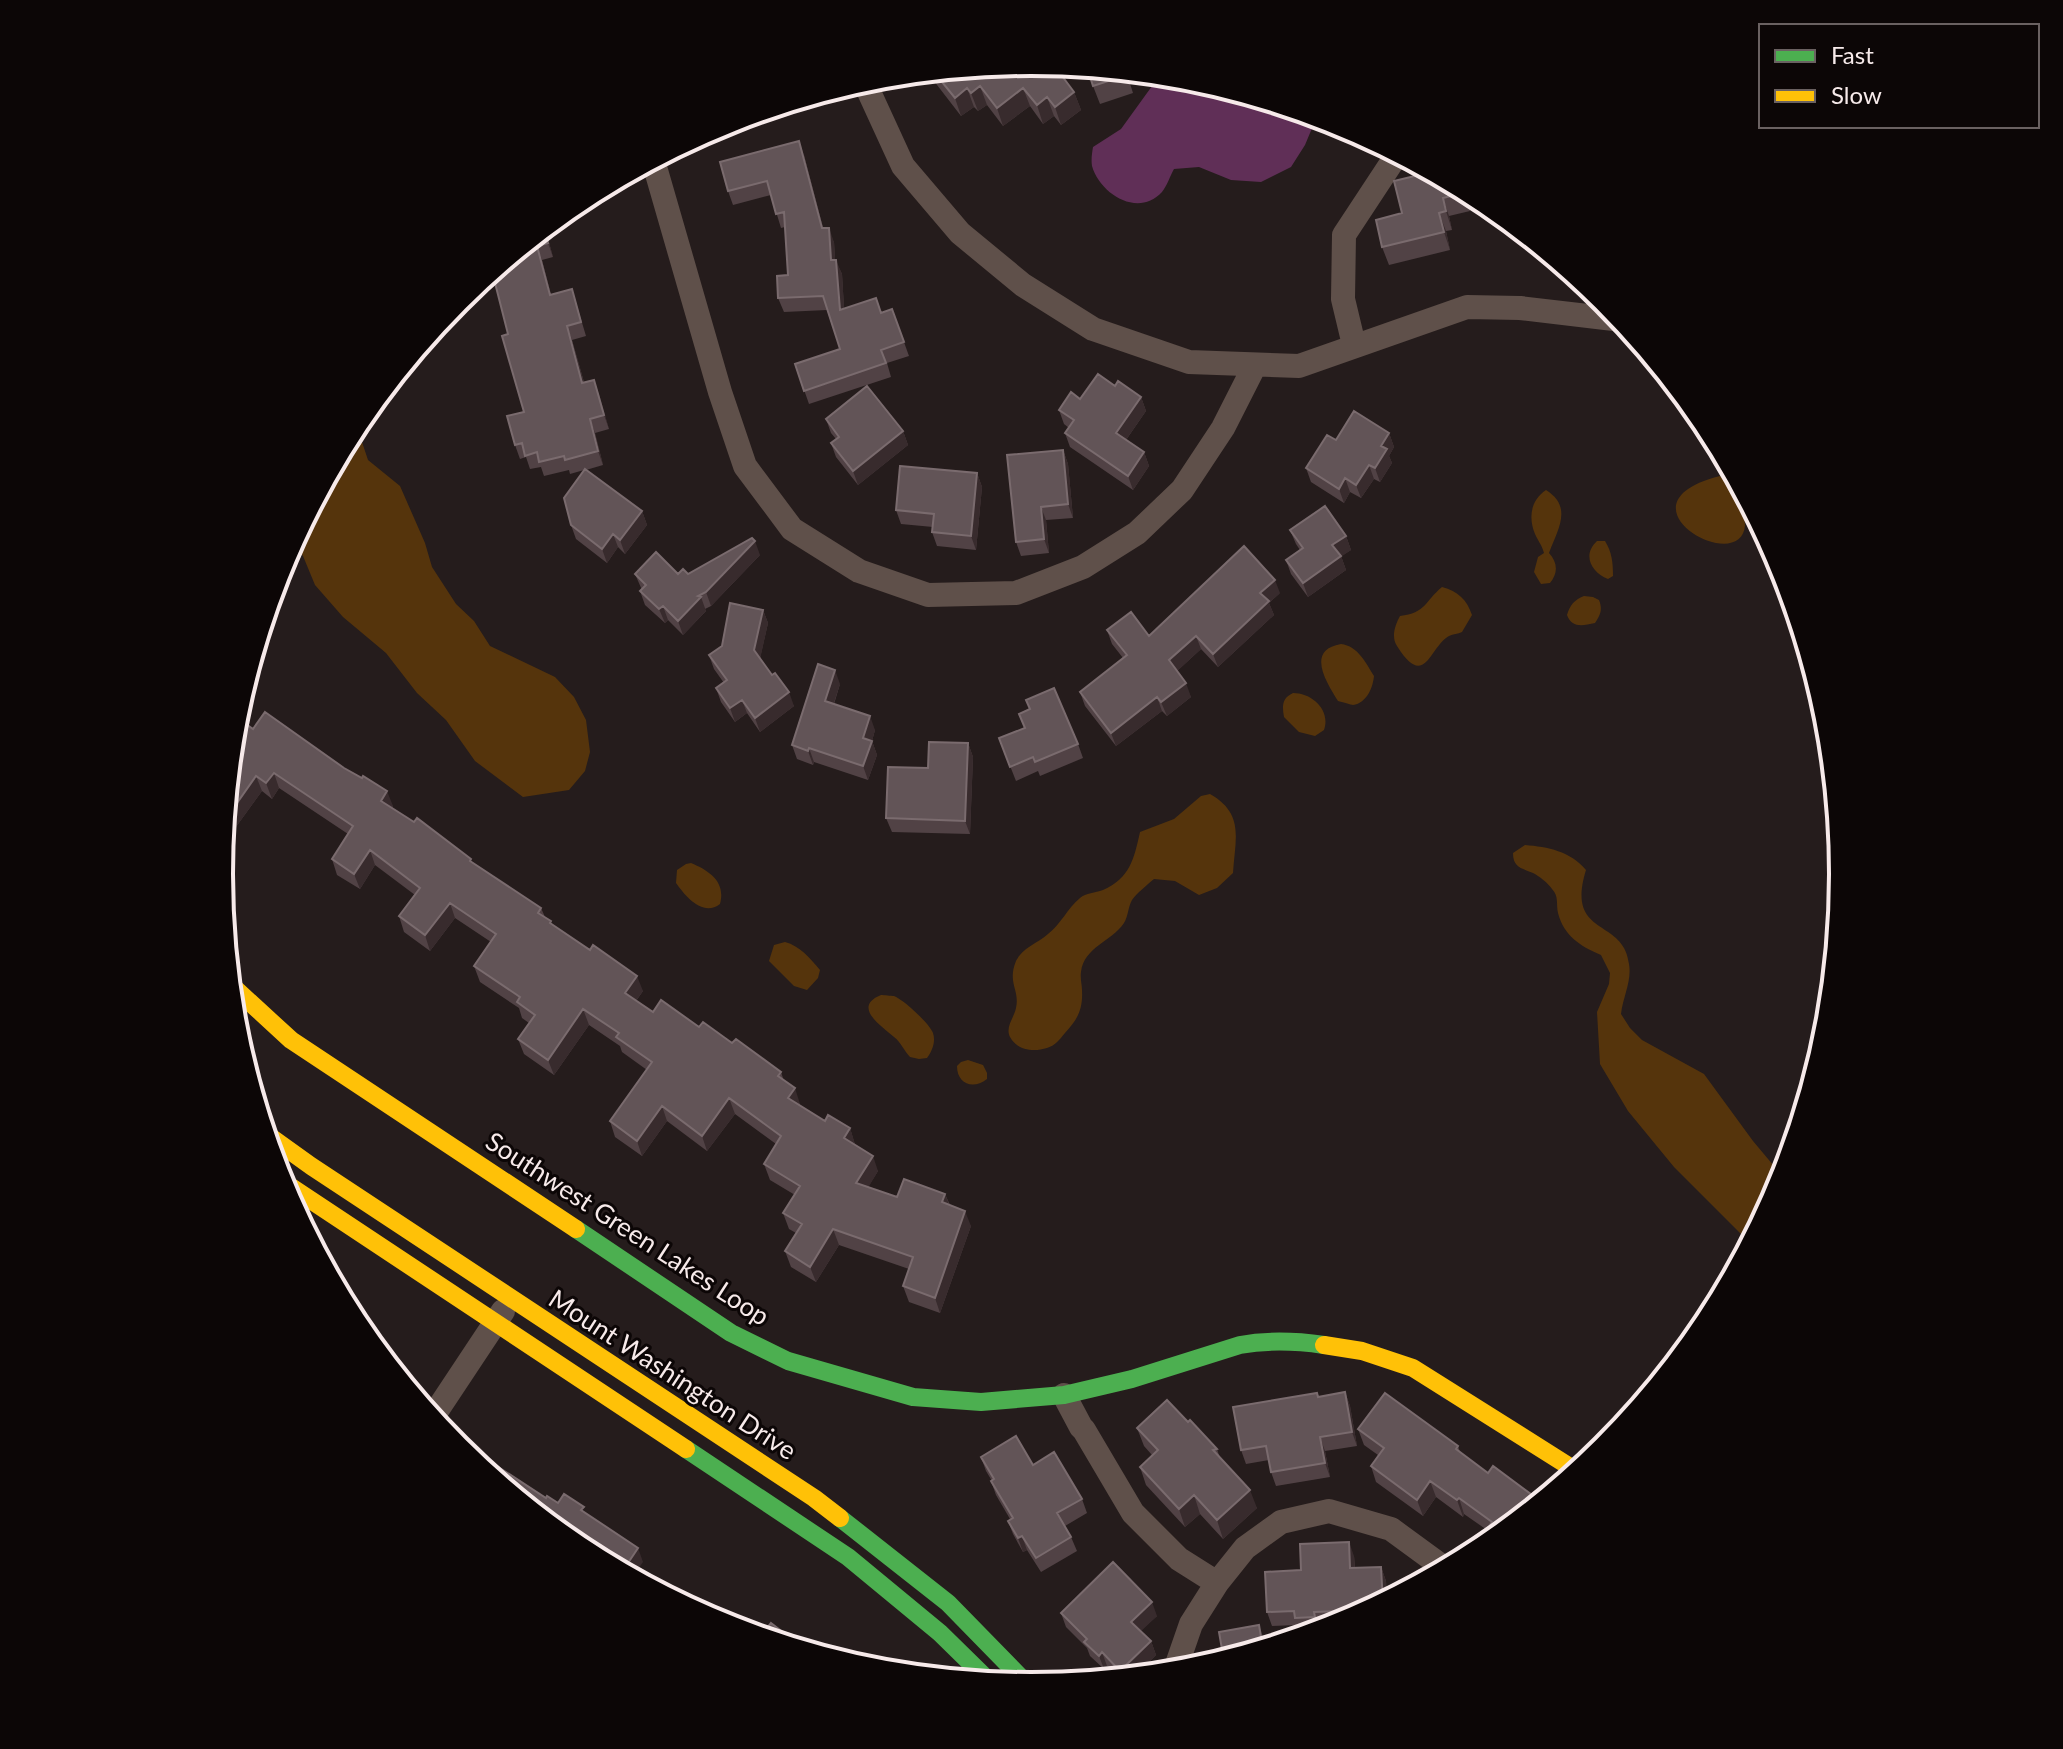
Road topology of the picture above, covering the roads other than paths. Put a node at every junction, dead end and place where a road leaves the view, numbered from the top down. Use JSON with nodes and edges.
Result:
{"nodes":[{"id":1,"x":869,"y":93,"type":"edge"},
{"id":2,"x":1392,"y":162,"type":"edge"},
{"id":3,"x":656,"y":170,"type":"edge"},
{"id":4,"x":1603,"y":318,"type":"edge"},
{"id":5,"x":1354,"y":345,"type":"junction"},
{"id":6,"x":1255,"y":365,"type":"junction"},
{"id":7,"x":243,"y":996,"type":"edge"},
{"id":8,"x":280,"y":1144,"type":"edge"},
{"id":9,"x":299,"y":1192,"type":"edge"},
{"id":10,"x":511,"y":1299,"type":"junction"},
{"id":11,"x":496,"y":1322,"type":"junction"},
{"id":12,"x":1064,"y":1395,"type":"junction"},
{"id":13,"x":438,"y":1409,"type":"edge"},
{"id":14,"x":1568,"y":1466,"type":"edge"},
{"id":15,"x":1437,"y":1562,"type":"edge"},
{"id":16,"x":1217,"y":1583,"type":"junction"},
{"id":17,"x":1179,"y":1659,"type":"edge"},
{"id":18,"x":980,"y":1671,"type":"edge"},
{"id":19,"x":1017,"y":1672,"type":"edge"}],
"edges":[{"from":1,"to":6,"type":"street"},
{"from":2,"to":5,"type":"street"},
{"from":3,"to":6,"type":"street"},
{"from":4,"to":5,"type":"street"},
{"from":5,"to":6,"type":"street"},
{"from":7,"to":12,"type":"main road","name":"Southwest Green Lakes Loop"},
{"from":8,"to":10,"type":"main road","name":"Mount Washington Drive"},
{"from":9,"to":11,"type":"main road","name":"Mount Washington Drive"},
{"from":10,"to":11,"type":"street"},
{"from":10,"to":19,"type":"main road","name":"Mount Washington Drive"},
{"from":11,"to":13,"type":"street"},
{"from":11,"to":18,"type":"main road","name":"Mount Washington Drive"},
{"from":12,"to":14,"type":"main road","name":"Southwest Green Lakes Loop"},
{"from":12,"to":16,"type":"street"},
{"from":15,"to":16,"type":"street"},
{"from":16,"to":17,"type":"street"}]}
